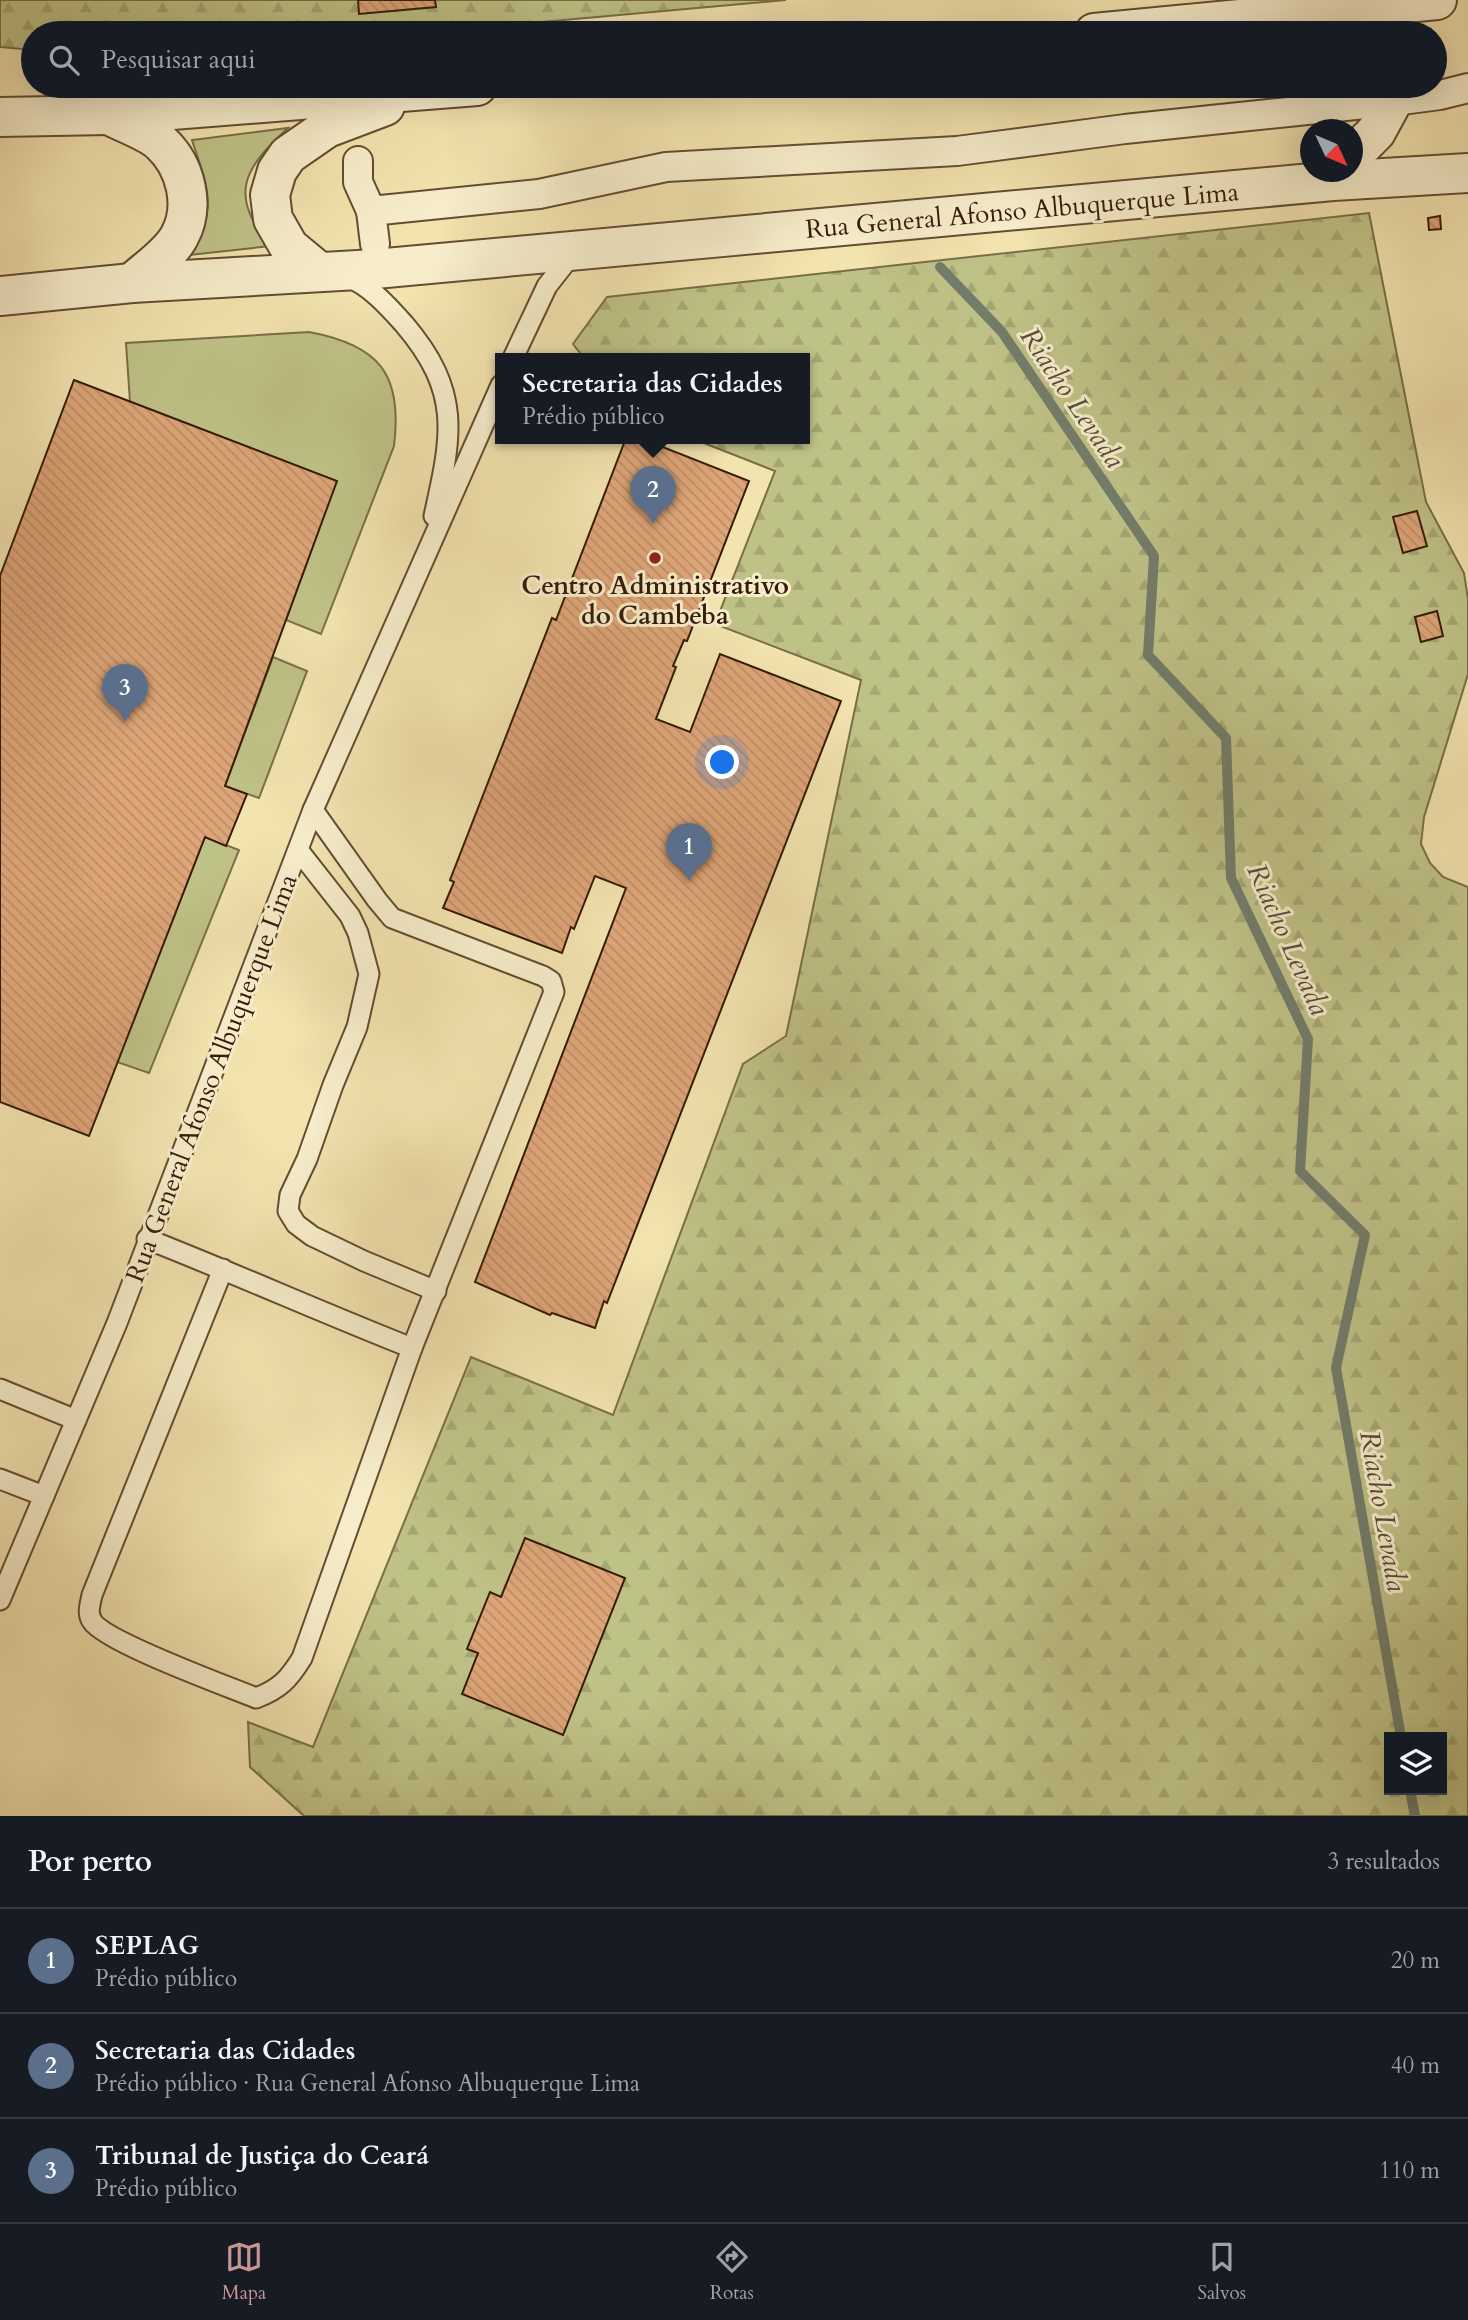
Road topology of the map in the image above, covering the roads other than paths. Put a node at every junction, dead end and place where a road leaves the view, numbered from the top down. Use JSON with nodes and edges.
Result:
{"nodes":[{"id":1,"x":1416,"y":9,"type":"edge"},
{"id":2,"x":1255,"y":21,"type":"edge"},
{"id":3,"x":1468,"y":88,"type":"edge"},
{"id":4,"x":1447,"y":93,"type":"edge"},
{"id":5,"x":329,"y":98,"type":"edge"},
{"id":6,"x":406,"y":98,"type":"edge"},
{"id":7,"x":1360,"y":98,"type":"edge"},
{"id":8,"x":1395,"y":98,"type":"edge"},
{"id":9,"x":109,"y":116,"type":"junction"},
{"id":10,"x":0,"y":117,"type":"edge"},
{"id":11,"x":1363,"y":146,"type":"edge"},
{"id":12,"x":358,"y":161,"type":"dead end"},
{"id":13,"x":1468,"y":173,"type":"edge"},
{"id":14,"x":1363,"y":176,"type":"edge"},
{"id":15,"x":1300,"y":179,"type":"edge"},
{"id":16,"x":372,"y":211,"type":"junction"},
{"id":17,"x":374,"y":244,"type":"dead end"},
{"id":18,"x":576,"y":251,"type":"junction"},
{"id":19,"x":323,"y":271,"type":"junction"},
{"id":20,"x":132,"y":282,"type":"junction"},
{"id":21,"x":0,"y":296,"type":"edge"},
{"id":22,"x":515,"y":353,"type":"edge"},
{"id":23,"x":495,"y":399,"type":"edge"},
{"id":24,"x":425,"y":558,"type":"junction"},
{"id":25,"x":313,"y":810,"type":"junction"},
{"id":26,"x":299,"y":851,"type":"junction"},
{"id":27,"x":147,"y":1239,"type":"junction"},
{"id":28,"x":223,"y":1269,"type":"junction"},
{"id":29,"x":436,"y":1291,"type":"junction"},
{"id":30,"x":412,"y":1348,"type":"junction"},
{"id":31,"x":0,"y":1389,"type":"edge"},
{"id":32,"x":76,"y":1420,"type":"junction"},
{"id":33,"x":0,"y":1479,"type":"edge"},
{"id":34,"x":44,"y":1496,"type":"junction"},
{"id":35,"x":0,"y":1600,"type":"edge"}],
"edges":[{"from":1,"to":2,"type":"street"},
{"from":3,"to":4,"type":"street"},
{"from":5,"to":9,"type":"street"},
{"from":6,"to":19,"type":"street"},
{"from":7,"to":16,"type":"street"},
{"from":8,"to":11,"type":"street"},
{"from":9,"to":10,"type":"street"},
{"from":9,"to":20,"type":"street"},
{"from":12,"to":16,"type":"street"},
{"from":13,"to":14,"type":"street","name":"Rua General Afonso Albuquerque Lima"},
{"from":15,"to":18,"type":"street","name":"Rua General Afonso Albuquerque Lima"},
{"from":16,"to":17,"type":"street"},
{"from":18,"to":19,"type":"street","name":"Rua General Afonso Albuquerque Lima"},
{"from":18,"to":22,"type":"lane"},
{"from":19,"to":20,"type":"street","name":"Rua General Afonso Albuquerque Lima"},
{"from":19,"to":24,"type":"lane","name":"Rua General Afonso Albuquerque Lima"},
{"from":20,"to":21,"type":"street","name":"Rua General Afonso Albuquerque Lima"},
{"from":23,"to":24,"type":"lane","name":"Rua General Afonso Albuquerque Lima"},
{"from":24,"to":25,"type":"lane","name":"Rua General Afonso Albuquerque Lima"},
{"from":25,"to":26,"type":"lane","name":"Rua General Afonso Albuquerque Lima"},
{"from":25,"to":29,"type":"lane"},
{"from":26,"to":27,"type":"lane","name":"Rua General Afonso Albuquerque Lima"},
{"from":26,"to":29,"type":"lane"},
{"from":27,"to":28,"type":"lane"},
{"from":27,"to":32,"type":"lane","name":"Rua General Afonso Albuquerque Lima"},
{"from":28,"to":30,"type":"lane"},
{"from":28,"to":30,"type":"lane"},
{"from":29,"to":30,"type":"lane"},
{"from":31,"to":32,"type":"lane"},
{"from":32,"to":34,"type":"lane","name":"Rua General Afonso Albuquerque Lima"},
{"from":33,"to":34,"type":"lane"},
{"from":34,"to":35,"type":"lane","name":"Rua General Afonso Albuquerque Lima"}]}
